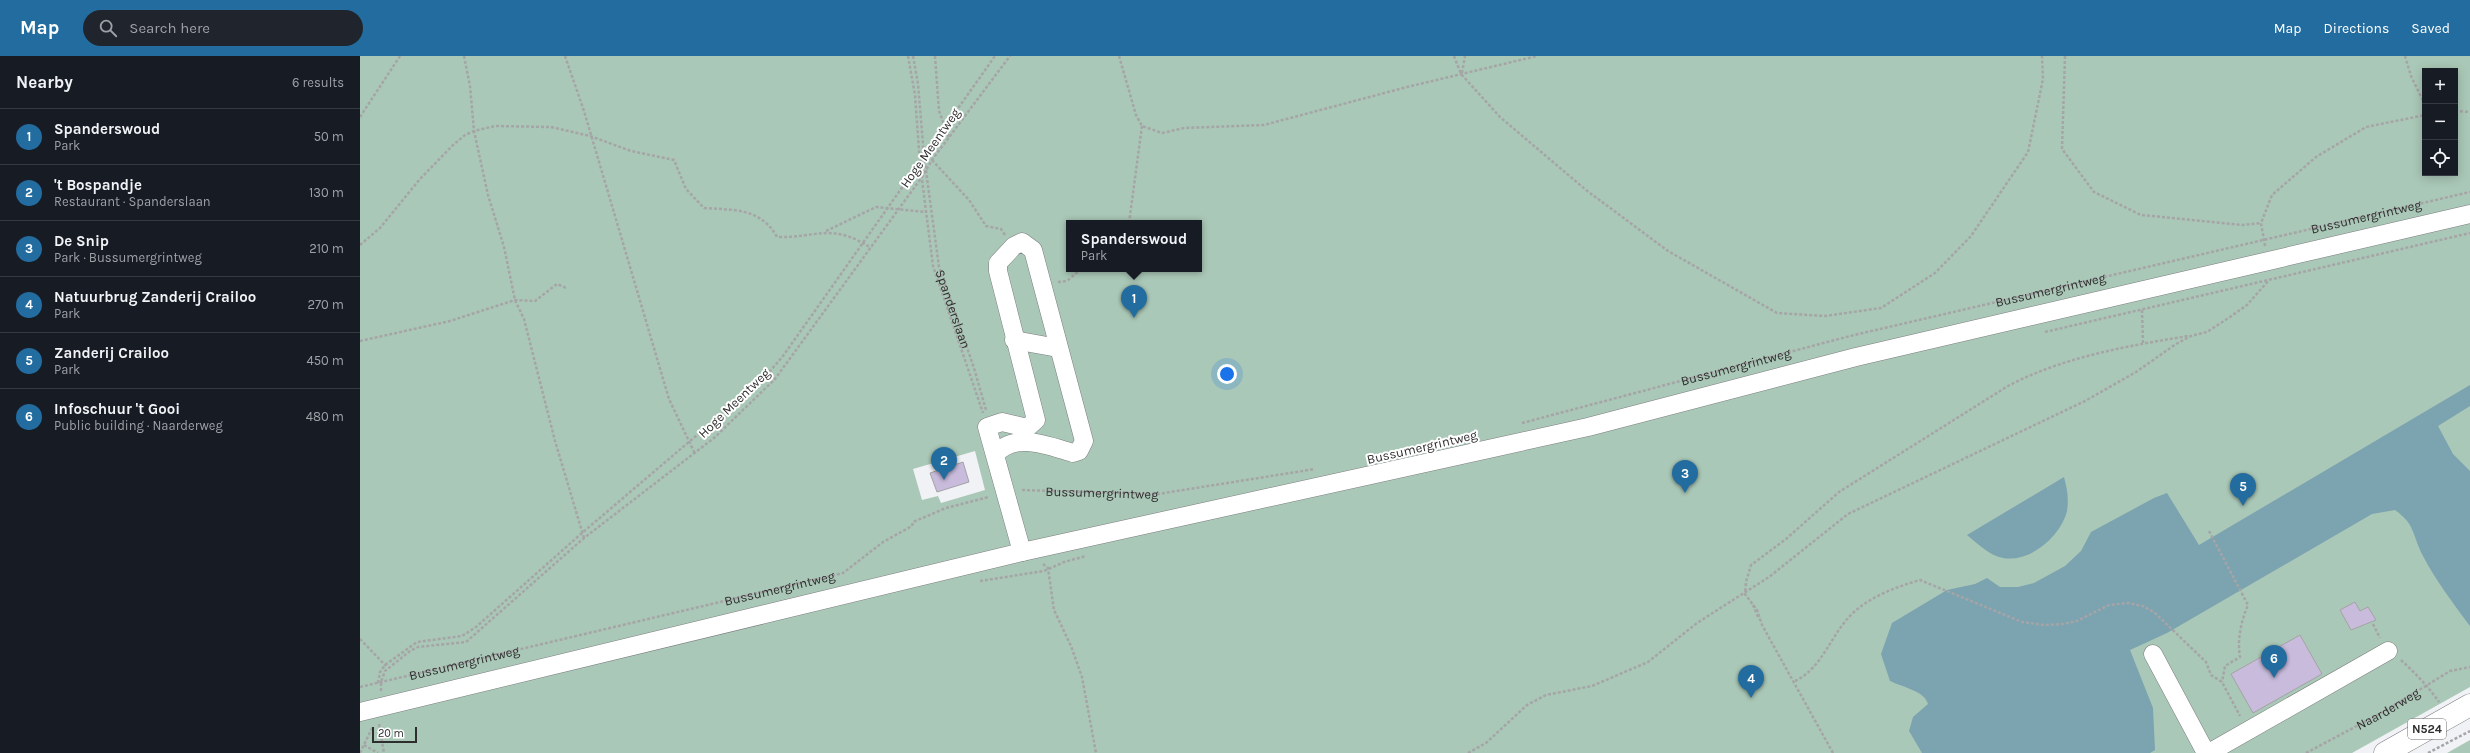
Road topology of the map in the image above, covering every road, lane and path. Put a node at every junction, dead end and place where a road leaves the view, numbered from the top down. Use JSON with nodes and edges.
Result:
{"nodes":[{"id":1,"x":400,"y":56,"type":"edge"},
{"id":2,"x":464,"y":56,"type":"edge"},
{"id":3,"x":565,"y":56,"type":"edge"},
{"id":4,"x":908,"y":56,"type":"edge"},
{"id":5,"x":913,"y":56,"type":"edge"},
{"id":6,"x":935,"y":56,"type":"edge"},
{"id":7,"x":995,"y":56,"type":"edge"},
{"id":8,"x":1010,"y":56,"type":"edge"},
{"id":9,"x":1119,"y":56,"type":"edge"},
{"id":10,"x":1454,"y":56,"type":"edge"},
{"id":11,"x":1465,"y":56,"type":"edge"},
{"id":12,"x":1537,"y":56,"type":"edge"},
{"id":13,"x":2042,"y":56,"type":"edge"},
{"id":14,"x":2065,"y":56,"type":"edge"},
{"id":15,"x":2405,"y":56,"type":"edge"},
{"id":16,"x":1461,"y":74,"type":"junction"},
{"id":17,"x":2425,"y":104,"type":"edge"},
{"id":18,"x":2458,"y":111,"type":"edge"},
{"id":19,"x":2470,"y":112,"type":"edge"},
{"id":20,"x":2422,"y":116,"type":"edge"},
{"id":21,"x":360,"y":117,"type":"edge"},
{"id":22,"x":945,"y":126,"type":"junction"},
{"id":23,"x":1142,"y":126,"type":"junction"},
{"id":24,"x":474,"y":131,"type":"junction"},
{"id":25,"x":590,"y":136,"type":"junction"},
{"id":26,"x":949,"y":138,"type":"junction"},
{"id":27,"x":924,"y":156,"type":"junction"},
{"id":28,"x":932,"y":160,"type":"junction"},
{"id":29,"x":920,"y":164,"type":"junction"},
{"id":30,"x":926,"y":170,"type":"junction"},
{"id":31,"x":922,"y":177,"type":"junction"},
{"id":32,"x":2470,"y":192,"type":"edge"},
{"id":33,"x":888,"y":209,"type":"junction"},
{"id":34,"x":898,"y":210,"type":"junction"},
{"id":35,"x":926,"y":212,"type":"junction"},
{"id":36,"x":2470,"y":214,"type":"edge"},
{"id":37,"x":1129,"y":220,"type":"edge"},
{"id":38,"x":2261,"y":223,"type":"junction"},
{"id":39,"x":826,"y":231,"type":"junction"},
{"id":40,"x":2265,"y":241,"type":"junction"},
{"id":41,"x":864,"y":243,"type":"junction"},
{"id":42,"x":360,"y":244,"type":"edge"},
{"id":43,"x":1014,"y":246,"type":"junction"},
{"id":44,"x":871,"y":248,"type":"junction"},
{"id":45,"x":1078,"y":272,"type":"edge"},
{"id":46,"x":2270,"y":280,"type":"dead end"},
{"id":47,"x":1041,"y":283,"type":"junction"},
{"id":48,"x":566,"y":288,"type":"dead end"},
{"id":49,"x":515,"y":300,"type":"junction"},
{"id":50,"x":2142,"y":310,"type":"dead end"},
{"id":51,"x":2191,"y":336,"type":"junction"},
{"id":52,"x":1014,"y":340,"type":"junction"},
{"id":53,"x":360,"y":342,"type":"edge"},
{"id":54,"x":2143,"y":343,"type":"junction"},
{"id":55,"x":1058,"y":348,"type":"junction"},
{"id":56,"x":1515,"y":425,"type":"dead end"},
{"id":57,"x":989,"y":426,"type":"junction"},
{"id":58,"x":689,"y":442,"type":"junction"},
{"id":59,"x":695,"y":454,"type":"junction"},
{"id":60,"x":995,"y":455,"type":"junction"},
{"id":61,"x":1323,"y":468,"type":"dead end"},
{"id":62,"x":1005,"y":492,"type":"junction"},
{"id":63,"x":2209,"y":531,"type":"dead end"},
{"id":64,"x":582,"y":532,"type":"junction"},
{"id":65,"x":584,"y":538,"type":"junction"},
{"id":66,"x":1022,"y":552,"type":"junction"},
{"id":67,"x":1048,"y":568,"type":"dead end"},
{"id":68,"x":1745,"y":594,"type":"junction"},
{"id":69,"x":2373,"y":624,"type":"dead end"},
{"id":70,"x":360,"y":639,"type":"edge"},
{"id":71,"x":2388,"y":651,"type":"junction"},
{"id":72,"x":2152,"y":654,"type":"dead end"},
{"id":73,"x":385,"y":665,"type":"junction"},
{"id":74,"x":2470,"y":667,"type":"edge"},
{"id":75,"x":1795,"y":681,"type":"junction"},
{"id":76,"x":2222,"y":682,"type":"junction"},
{"id":77,"x":378,"y":683,"type":"junction"},
{"id":78,"x":2428,"y":685,"type":"junction"},
{"id":79,"x":360,"y":687,"type":"edge"},
{"id":80,"x":2470,"y":705,"type":"edge"},
{"id":81,"x":360,"y":712,"type":"edge"},
{"id":82,"x":2448,"y":717,"type":"junction"},
{"id":83,"x":378,"y":720,"type":"dead end"},
{"id":84,"x":2246,"y":730,"type":"junction"},
{"id":85,"x":2470,"y":731,"type":"edge"},
{"id":86,"x":360,"y":753,"type":"edge"},
{"id":87,"x":378,"y":753,"type":"edge"},
{"id":88,"x":384,"y":753,"type":"edge"},
{"id":89,"x":1096,"y":753,"type":"edge"},
{"id":90,"x":1468,"y":753,"type":"edge"},
{"id":91,"x":1833,"y":753,"type":"edge"},
{"id":92,"x":2206,"y":753,"type":"edge"},
{"id":93,"x":2213,"y":753,"type":"edge"},
{"id":94,"x":2306,"y":753,"type":"edge"},
{"id":95,"x":2384,"y":753,"type":"edge"},
{"id":96,"x":2428,"y":753,"type":"edge"}],
"edges":[{"from":1,"to":21,"type":"path"},
{"from":2,"to":24,"type":"path"},
{"from":3,"to":25,"type":"path"},
{"from":4,"to":29,"type":"path"},
{"from":5,"to":27,"type":"path","name":"Spanderslaan"},
{"from":6,"to":22,"type":"path"},
{"from":7,"to":22,"type":"path"},
{"from":8,"to":26,"type":"path","name":"Hoge Meentweg"},
{"from":9,"to":23,"type":"path"},
{"from":10,"to":16,"type":"path"},
{"from":11,"to":16,"type":"path"},
{"from":12,"to":16,"type":"path"},
{"from":13,"to":16,"type":"path"},
{"from":14,"to":38,"type":"path"},
{"from":15,"to":17,"type":"path"},
{"from":16,"to":23,"type":"path"},
{"from":18,"to":19,"type":"path"},
{"from":20,"to":38,"type":"path"},
{"from":22,"to":26,"type":"path"},
{"from":22,"to":27,"type":"path"},
{"from":23,"to":37,"type":"path"},
{"from":24,"to":25,"type":"path"},
{"from":24,"to":42,"type":"path"},
{"from":24,"to":49,"type":"path"},
{"from":25,"to":39,"type":"path"},
{"from":25,"to":58,"type":"path"},
{"from":26,"to":28,"type":"path","name":"Hoge Meentweg"},
{"from":27,"to":29,"type":"path"},
{"from":27,"to":30,"type":"path","name":"Spanderslaan"},
{"from":28,"to":30,"type":"path","name":"Hoge Meentweg"},
{"from":28,"to":43,"type":"path"},
{"from":29,"to":31,"type":"path"},
{"from":29,"to":33,"type":"path"},
{"from":30,"to":31,"type":"path","name":"Hoge Meentweg"},
{"from":30,"to":57,"type":"path","name":"Spanderslaan"},
{"from":31,"to":34,"type":"path","name":"Hoge Meentweg"},
{"from":31,"to":35,"type":"path"},
{"from":32,"to":40,"type":"path","name":"Bussumergrintweg"},
{"from":33,"to":34,"type":"path"},
{"from":33,"to":39,"type":"path"},
{"from":33,"to":41,"type":"path"},
{"from":34,"to":35,"type":"path"},
{"from":34,"to":44,"type":"path","name":"Hoge Meentweg"},
{"from":35,"to":57,"type":"path"},
{"from":36,"to":66,"type":"street","name":"Bussumergrintweg"},
{"from":38,"to":40,"type":"path"},
{"from":39,"to":41,"type":"path"},
{"from":40,"to":56,"type":"path","name":"Bussumergrintweg"},
{"from":41,"to":44,"type":"path"},
{"from":41,"to":58,"type":"path"},
{"from":43,"to":47,"type":"street"},
{"from":43,"to":52,"type":"street"},
{"from":44,"to":59,"type":"path","name":"Hoge Meentweg"},
{"from":45,"to":47,"type":"path"},
{"from":46,"to":51,"type":"path"},
{"from":47,"to":55,"type":"street"},
{"from":48,"to":49,"type":"path"},
{"from":49,"to":53,"type":"path"},
{"from":49,"to":64,"type":"path"},
{"from":50,"to":54,"type":"path"},
{"from":51,"to":54,"type":"path"},
{"from":51,"to":68,"type":"path"},
{"from":52,"to":55,"type":"street"},
{"from":52,"to":57,"type":"street"},
{"from":54,"to":68,"type":"path"},
{"from":55,"to":60,"type":"street"},
{"from":57,"to":60,"type":"street"},
{"from":58,"to":59,"type":"path"},
{"from":58,"to":64,"type":"path"},
{"from":59,"to":65,"type":"path","name":"Hoge Meentweg"},
{"from":60,"to":62,"type":"street"},
{"from":61,"to":62,"type":"path","name":"Bussumergrintweg"},
{"from":62,"to":66,"type":"street"},
{"from":62,"to":77,"type":"path","name":"Bussumergrintweg"},
{"from":63,"to":76,"type":"path"},
{"from":64,"to":65,"type":"path"},
{"from":64,"to":73,"type":"path"},
{"from":65,"to":73,"type":"path","name":"Hoge Meentweg"},
{"from":66,"to":81,"type":"street","name":"Bussumergrintweg"},
{"from":67,"to":89,"type":"path"},
{"from":68,"to":75,"type":"path"},
{"from":68,"to":90,"type":"path"},
{"from":69,"to":71,"type":"path"},
{"from":70,"to":73,"type":"path"},
{"from":71,"to":78,"type":"path"},
{"from":71,"to":84,"type":"street"},
{"from":72,"to":92,"type":"street"},
{"from":73,"to":77,"type":"path"},
{"from":74,"to":78,"type":"path","name":"Naarderweg"},
{"from":75,"to":76,"type":"path"},
{"from":75,"to":91,"type":"path"},
{"from":76,"to":84,"type":"path"},
{"from":77,"to":79,"type":"path","name":"Bussumergrintweg"},
{"from":78,"to":82,"type":"path"},
{"from":78,"to":94,"type":"path","name":"Naarderweg"},
{"from":80,"to":82,"type":"main road","number":"N524"},
{"from":82,"to":95,"type":"main road","number":"N524"},
{"from":83,"to":88,"type":"path"},
{"from":84,"to":93,"type":"street"},
{"from":85,"to":96,"type":"path"},
{"from":86,"to":87,"type":"path"}]}
